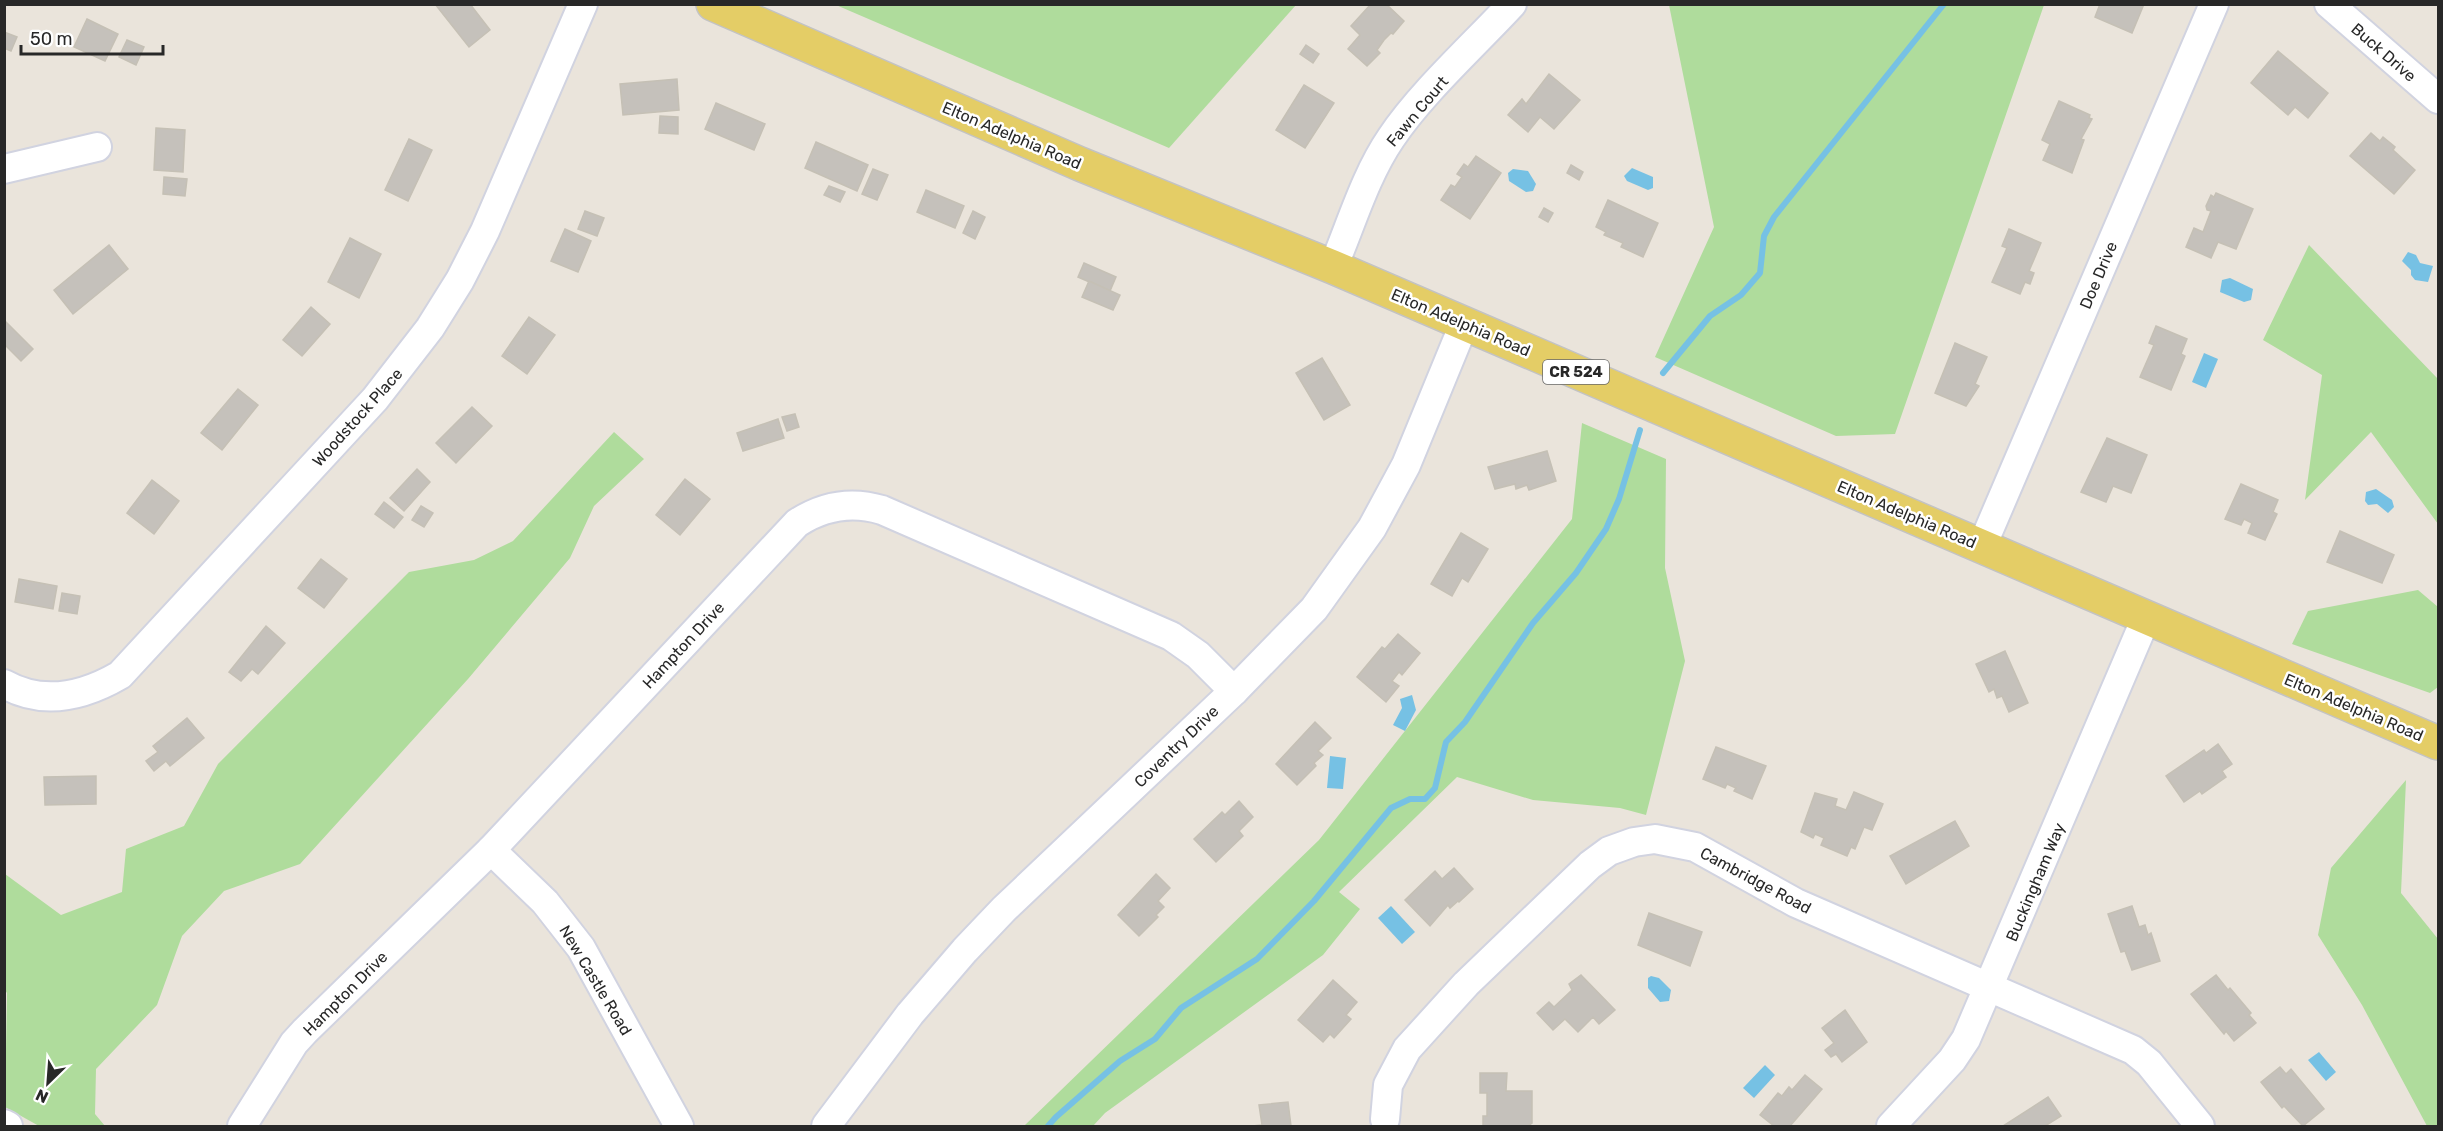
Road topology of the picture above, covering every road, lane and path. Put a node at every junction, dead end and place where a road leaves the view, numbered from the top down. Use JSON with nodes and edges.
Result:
{"nodes":[{"id":1,"x":583,"y":4,"type":"edge"},
{"id":2,"x":713,"y":4,"type":"edge"},
{"id":3,"x":1512,"y":4,"type":"edge"},
{"id":4,"x":2214,"y":4,"type":"edge"},
{"id":5,"x":2329,"y":4,"type":"edge"},
{"id":6,"x":2439,"y":99,"type":"edge"},
{"id":7,"x":97,"y":147,"type":"dead end"},
{"id":8,"x":4,"y":169,"type":"edge"},
{"id":9,"x":1333,"y":267,"type":"junction"},
{"id":10,"x":1464,"y":324,"type":"junction"},
{"id":11,"x":1982,"y":546,"type":"junction"},
{"id":12,"x":2146,"y":618,"type":"junction"},
{"id":13,"x":4,"y":684,"type":"edge"},
{"id":14,"x":1234,"y":691,"type":"junction"},
{"id":15,"x":2439,"y":743,"type":"edge"},
{"id":16,"x":491,"y":850,"type":"junction"},
{"id":17,"x":1989,"y":987,"type":"junction"},
{"id":18,"x":1385,"y":1119,"type":"dead end"},
{"id":19,"x":242,"y":1126,"type":"edge"},
{"id":20,"x":679,"y":1126,"type":"edge"},
{"id":21,"x":826,"y":1126,"type":"edge"},
{"id":22,"x":1891,"y":1126,"type":"edge"},
{"id":23,"x":2200,"y":1126,"type":"edge"}],
"edges":[{"from":1,"to":13,"type":"street","name":"Woodstock Place"},
{"from":2,"to":9,"type":"main road","name":"Elton Adelphia Road","number":"CR 524"},
{"from":3,"to":9,"type":"street","name":"Fawn Court"},
{"from":4,"to":11,"type":"street","name":"Doe Drive"},
{"from":5,"to":6,"type":"street","name":"Buck Drive"},
{"from":7,"to":8,"type":"street"},
{"from":9,"to":10,"type":"main road","name":"Elton Adelphia Road","number":"CR 524"},
{"from":10,"to":11,"type":"main road","name":"Elton Adelphia Road","number":"CR 524"},
{"from":10,"to":14,"type":"street","name":"Coventry Drive"},
{"from":11,"to":12,"type":"main road","name":"Elton Adelphia Road","number":"CR 524"},
{"from":12,"to":15,"type":"main road","name":"Elton Adelphia Road","number":"CR 524"},
{"from":12,"to":17,"type":"street","name":"Buckingham Way"},
{"from":14,"to":16,"type":"street","name":"Hampton Drive"},
{"from":14,"to":21,"type":"street","name":"Coventry Drive"},
{"from":16,"to":19,"type":"street","name":"Hampton Drive"},
{"from":16,"to":20,"type":"street","name":"New Castle Road"},
{"from":17,"to":18,"type":"street","name":"Cambridge Road"},
{"from":17,"to":22,"type":"street","name":"Buckingham Way"},
{"from":17,"to":23,"type":"street","name":"Cambridge Road"}]}
